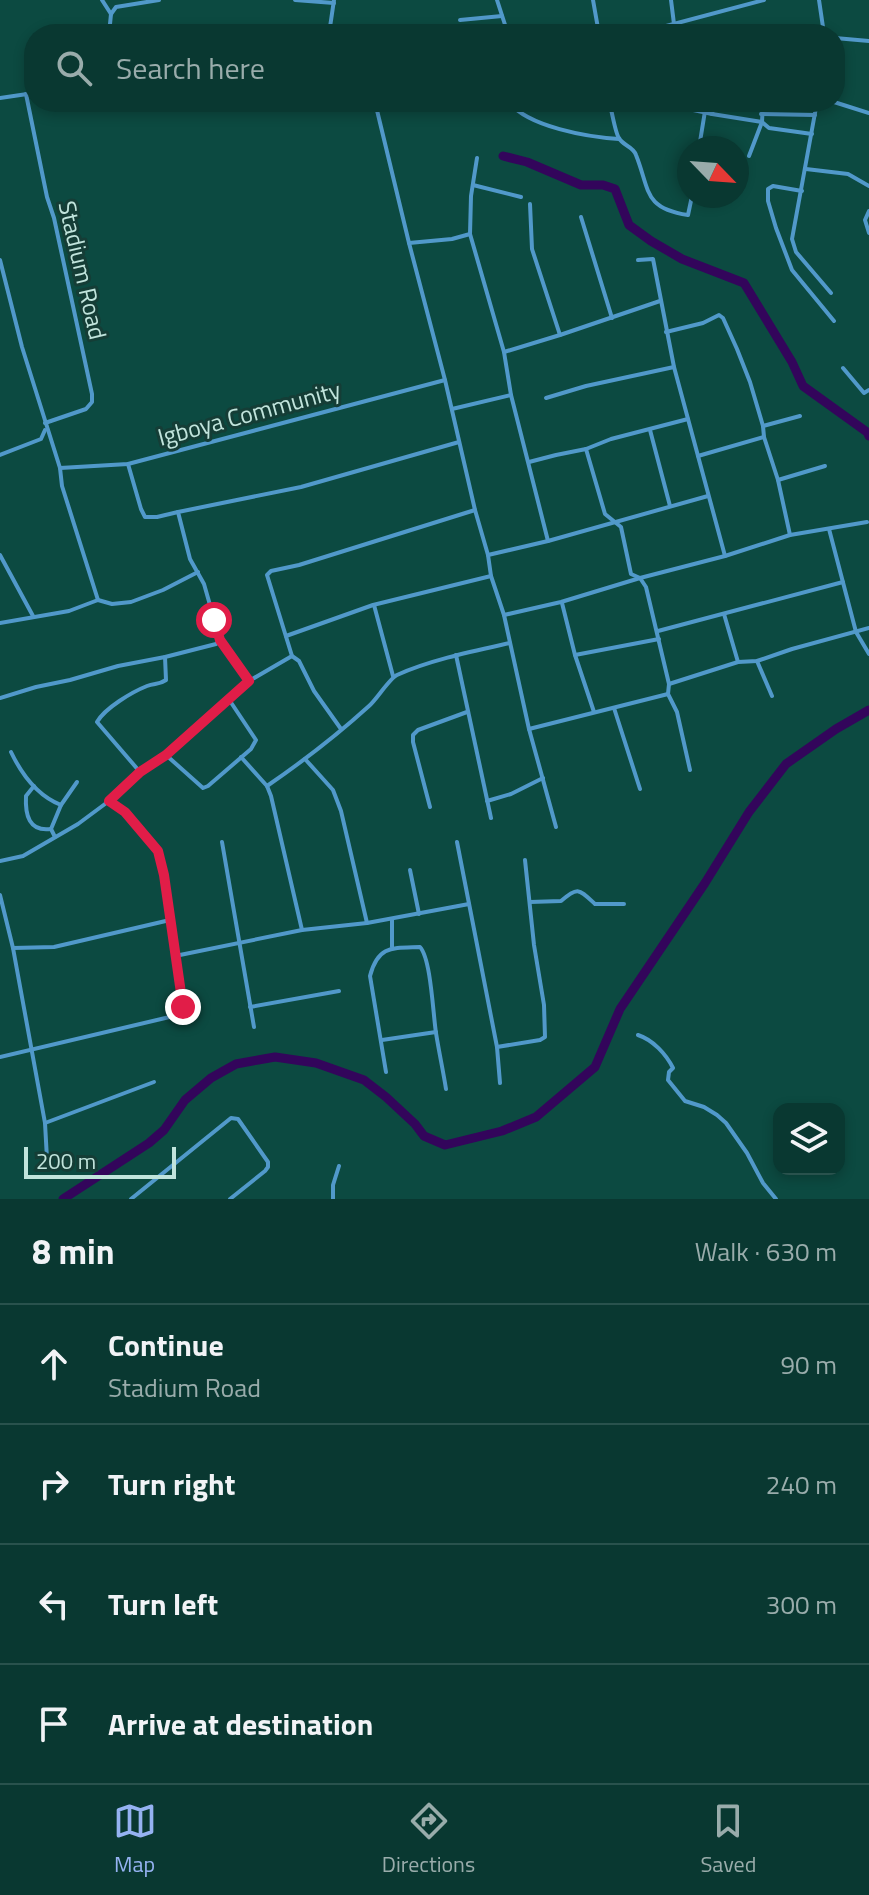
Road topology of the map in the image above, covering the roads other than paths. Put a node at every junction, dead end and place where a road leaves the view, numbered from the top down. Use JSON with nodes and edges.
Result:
{"nodes":[{"id":1,"x":102,"y":0,"type":"edge"},
{"id":2,"x":159,"y":0,"type":"edge"},
{"id":3,"x":295,"y":0,"type":"edge"},
{"id":4,"x":497,"y":0,"type":"edge"},
{"id":5,"x":593,"y":0,"type":"edge"},
{"id":6,"x":671,"y":0,"type":"edge"},
{"id":7,"x":764,"y":0,"type":"edge"},
{"id":8,"x":819,"y":0,"type":"edge"},
{"id":9,"x":334,"y":2,"type":"edge"},
{"id":10,"x":111,"y":14,"type":"junction"},
{"id":11,"x":502,"y":16,"type":"junction"},
{"id":12,"x":460,"y":20,"type":"dead end"},
{"id":13,"x":110,"y":24,"type":"edge"},
{"id":14,"x":331,"y":24,"type":"edge"},
{"id":15,"x":505,"y":24,"type":"edge"},
{"id":16,"x":597,"y":24,"type":"edge"},
{"id":17,"x":674,"y":24,"type":"joint"},
{"id":18,"x":823,"y":24,"type":"edge"},
{"id":19,"x":845,"y":39,"type":"edge"},
{"id":20,"x":869,"y":41,"type":"edge"},
{"id":21,"x":24,"y":94,"type":"edge"},
{"id":22,"x":0,"y":98,"type":"edge"},
{"id":23,"x":845,"y":105,"type":"edge"},
{"id":24,"x":30,"y":112,"type":"edge"},
{"id":25,"x":377,"y":112,"type":"edge"},
{"id":26,"x":518,"y":112,"type":"edge"},
{"id":27,"x":612,"y":112,"type":"edge"},
{"id":28,"x":705,"y":112,"type":"edge"},
{"id":29,"x":707,"y":112,"type":"edge"},
{"id":30,"x":816,"y":112,"type":"edge"},
{"id":31,"x":869,"y":113,"type":"edge"},
{"id":32,"x":712,"y":114,"type":"joint"},
{"id":33,"x":761,"y":114,"type":"joint"},
{"id":34,"x":816,"y":115,"type":"junction"},
{"id":35,"x":762,"y":122,"type":"junction"},
{"id":36,"x":812,"y":134,"type":"junction"},
{"id":37,"x":701,"y":136,"type":"edge"},
{"id":38,"x":619,"y":139,"type":"junction"},
{"id":39,"x":749,"y":156,"type":"dead end"},
{"id":40,"x":477,"y":158,"type":"dead end"},
{"id":41,"x":806,"y":169,"type":"junction"},
{"id":42,"x":473,"y":185,"type":"junction"},
{"id":43,"x":869,"y":186,"type":"edge"},
{"id":44,"x":802,"y":191,"type":"junction"},
{"id":45,"x":521,"y":197,"type":"dead end"},
{"id":46,"x":530,"y":204,"type":"dead end"},
{"id":47,"x":689,"y":208,"type":"edge"},
{"id":48,"x":869,"y":211,"type":"edge"},
{"id":49,"x":581,"y":217,"type":"dead end"},
{"id":50,"x":869,"y":233,"type":"edge"},
{"id":51,"x":470,"y":234,"type":"junction"},
{"id":52,"x":409,"y":243,"type":"junction"},
{"id":53,"x":0,"y":260,"type":"edge"},
{"id":54,"x":638,"y":260,"type":"dead end"},
{"id":55,"x":831,"y":293,"type":"dead end"},
{"id":56,"x":660,"y":301,"type":"junction"},
{"id":57,"x":612,"y":318,"type":"junction"},
{"id":58,"x":834,"y":321,"type":"dead end"},
{"id":59,"x":666,"y":332,"type":"junction"},
{"id":60,"x":560,"y":335,"type":"junction"},
{"id":61,"x":504,"y":352,"type":"junction"},
{"id":62,"x":674,"y":367,"type":"junction"},
{"id":63,"x":843,"y":368,"type":"dead end"},
{"id":64,"x":445,"y":380,"type":"junction"},
{"id":65,"x":869,"y":390,"type":"edge"},
{"id":66,"x":511,"y":395,"type":"junction"},
{"id":67,"x":546,"y":398,"type":"dead end"},
{"id":68,"x":452,"y":409,"type":"junction"},
{"id":69,"x":800,"y":416,"type":"dead end"},
{"id":70,"x":688,"y":419,"type":"junction"},
{"id":71,"x":45,"y":426,"type":"junction"},
{"id":72,"x":763,"y":426,"type":"junction"},
{"id":73,"x":650,"y":430,"type":"junction"},
{"id":74,"x":764,"y":437,"type":"junction"},
{"id":75,"x":459,"y":442,"type":"junction"},
{"id":76,"x":586,"y":449,"type":"junction"},
{"id":77,"x":0,"y":455,"type":"edge"},
{"id":78,"x":698,"y":456,"type":"junction"},
{"id":79,"x":529,"y":462,"type":"junction"},
{"id":80,"x":128,"y":464,"type":"junction"},
{"id":81,"x":825,"y":466,"type":"dead end"},
{"id":82,"x":60,"y":468,"type":"junction"},
{"id":83,"x":778,"y":480,"type":"junction"},
{"id":84,"x":708,"y":496,"type":"junction"},
{"id":85,"x":670,"y":506,"type":"junction"},
{"id":86,"x":475,"y":510,"type":"junction"},
{"id":87,"x":178,"y":512,"type":"junction"},
{"id":88,"x":614,"y":522,"type":"junction"},
{"id":89,"x":867,"y":522,"type":"edge"},
{"id":90,"x":829,"y":529,"type":"junction"},
{"id":91,"x":790,"y":535,"type":"junction"},
{"id":92,"x":548,"y":541,"type":"junction"},
{"id":93,"x":0,"y":555,"type":"edge"},
{"id":94,"x":488,"y":555,"type":"junction"},
{"id":95,"x":725,"y":556,"type":"junction"},
{"id":96,"x":198,"y":572,"type":"junction"},
{"id":97,"x":491,"y":576,"type":"junction"},
{"id":98,"x":640,"y":578,"type":"junction"},
{"id":99,"x":843,"y":582,"type":"junction"},
{"id":100,"x":98,"y":600,"type":"junction"},
{"id":101,"x":561,"y":602,"type":"junction"},
{"id":102,"x":373,"y":605,"type":"junction"},
{"id":103,"x":724,"y":614,"type":"junction"},
{"id":104,"x":504,"y":615,"type":"junction"},
{"id":105,"x":33,"y":617,"type":"junction"},
{"id":106,"x":0,"y":623,"type":"edge"},
{"id":107,"x":869,"y":628,"type":"edge"},
{"id":108,"x":658,"y":631,"type":"junction"},
{"id":109,"x":856,"y":632,"type":"junction"},
{"id":110,"x":286,"y":636,"type":"junction"},
{"id":111,"x":659,"y":639,"type":"junction"},
{"id":112,"x":220,"y":640,"type":"junction"},
{"id":113,"x":510,"y":643,"type":"junction"},
{"id":114,"x":869,"y":654,"type":"edge"},
{"id":115,"x":456,"y":655,"type":"junction"},
{"id":116,"x":575,"y":655,"type":"junction"},
{"id":117,"x":292,"y":656,"type":"junction"},
{"id":118,"x":165,"y":657,"type":"junction"},
{"id":119,"x":757,"y":661,"type":"junction"},
{"id":120,"x":738,"y":662,"type":"junction"},
{"id":121,"x":393,"y":676,"type":"junction"},
{"id":122,"x":249,"y":681,"type":"junction"},
{"id":123,"x":669,"y":684,"type":"junction"},
{"id":124,"x":668,"y":694,"type":"junction"},
{"id":125,"x":772,"y":696,"type":"dead end"},
{"id":126,"x":0,"y":698,"type":"edge"},
{"id":127,"x":228,"y":698,"type":"junction"},
{"id":128,"x":614,"y":708,"type":"junction"},
{"id":129,"x":467,"y":712,"type":"junction"},
{"id":130,"x":594,"y":712,"type":"junction"},
{"id":131,"x":341,"y":729,"type":"junction"},
{"id":132,"x":529,"y":729,"type":"junction"},
{"id":133,"x":11,"y":752,"type":"dead end"},
{"id":134,"x":166,"y":755,"type":"junction"},
{"id":135,"x":241,"y":757,"type":"junction"},
{"id":136,"x":305,"y":759,"type":"junction"},
{"id":137,"x":690,"y":770,"type":"dead end"},
{"id":138,"x":140,"y":772,"type":"junction"},
{"id":139,"x":543,"y":778,"type":"junction"},
{"id":140,"x":77,"y":782,"type":"dead end"},
{"id":141,"x":34,"y":786,"type":"junction"},
{"id":142,"x":267,"y":786,"type":"junction"},
{"id":143,"x":640,"y":789,"type":"dead end"},
{"id":144,"x":109,"y":801,"type":"junction"},
{"id":145,"x":487,"y":801,"type":"junction"},
{"id":146,"x":61,"y":805,"type":"junction"},
{"id":147,"x":430,"y":807,"type":"dead end"},
{"id":148,"x":491,"y":818,"type":"dead end"},
{"id":149,"x":556,"y":827,"type":"dead end"},
{"id":150,"x":51,"y":829,"type":"junction"},
{"id":151,"x":55,"y":837,"type":"junction"},
{"id":152,"x":222,"y":842,"type":"dead end"},
{"id":153,"x":457,"y":842,"type":"dead end"},
{"id":154,"x":525,"y":860,"type":"dead end"},
{"id":155,"x":0,"y":861,"type":"edge"},
{"id":156,"x":410,"y":870,"type":"dead end"},
{"id":157,"x":0,"y":895,"type":"edge"},
{"id":158,"x":530,"y":902,"type":"junction"},
{"id":159,"x":469,"y":904,"type":"junction"},
{"id":160,"x":624,"y":904,"type":"dead end"},
{"id":161,"x":419,"y":914,"type":"junction"},
{"id":162,"x":392,"y":919,"type":"junction"},
{"id":163,"x":170,"y":920,"type":"junction"},
{"id":164,"x":367,"y":923,"type":"junction"},
{"id":165,"x":302,"y":930,"type":"junction"},
{"id":166,"x":240,"y":944,"type":"junction"},
{"id":167,"x":392,"y":947,"type":"junction"},
{"id":168,"x":13,"y":948,"type":"junction"},
{"id":169,"x":175,"y":956,"type":"junction"},
{"id":170,"x":339,"y":991,"type":"dead end"},
{"id":171,"x":250,"y":1007,"type":"junction"},
{"id":172,"x":254,"y":1027,"type":"dead end"},
{"id":173,"x":436,"y":1032,"type":"junction"},
{"id":174,"x":638,"y":1035,"type":"dead end"},
{"id":175,"x":382,"y":1040,"type":"junction"},
{"id":176,"x":497,"y":1047,"type":"junction"},
{"id":177,"x":32,"y":1051,"type":"junction"},
{"id":178,"x":0,"y":1057,"type":"edge"},
{"id":179,"x":386,"y":1072,"type":"dead end"},
{"id":180,"x":154,"y":1082,"type":"dead end"},
{"id":181,"x":500,"y":1083,"type":"dead end"},
{"id":182,"x":446,"y":1089,"type":"dead end"},
{"id":183,"x":45,"y":1123,"type":"junction"},
{"id":184,"x":47,"y":1159,"type":"dead end"},
{"id":185,"x":339,"y":1166,"type":"dead end"},
{"id":186,"x":137,"y":1194,"type":"junction"},
{"id":187,"x":131,"y":1199,"type":"edge"},
{"id":188,"x":141,"y":1199,"type":"edge"},
{"id":189,"x":230,"y":1199,"type":"edge"},
{"id":190,"x":333,"y":1199,"type":"edge"},
{"id":191,"x":776,"y":1199,"type":"edge"}],
"edges":[{"from":1,"to":10,"type":"street"},
{"from":2,"to":10,"type":"street"},
{"from":3,"to":9,"type":"street"},
{"from":4,"to":11,"type":"street"},
{"from":5,"to":16,"type":"street"},
{"from":6,"to":17,"type":"street"},
{"from":7,"to":17,"type":"street"},
{"from":8,"to":18,"type":"street"},
{"from":9,"to":14,"type":"street"},
{"from":10,"to":13,"type":"street"},
{"from":11,"to":12,"type":"street"},
{"from":11,"to":15,"type":"street"},
{"from":19,"to":20,"type":"street"},
{"from":21,"to":22,"type":"street"},
{"from":23,"to":31,"type":"street"},
{"from":24,"to":71,"type":"street","name":"Stadium Road"},
{"from":25,"to":52,"type":"street"},
{"from":26,"to":38,"type":"street"},
{"from":27,"to":38,"type":"street"},
{"from":28,"to":37,"type":"street"},
{"from":29,"to":32,"type":"street"},
{"from":30,"to":34,"type":"street"},
{"from":32,"to":35,"type":"street"},
{"from":33,"to":34,"type":"street"},
{"from":33,"to":35,"type":"street"},
{"from":34,"to":36,"type":"street"},
{"from":35,"to":36,"type":"street"},
{"from":35,"to":39,"type":"street"},
{"from":36,"to":41,"type":"street"},
{"from":38,"to":47,"type":"street"},
{"from":40,"to":42,"type":"street"},
{"from":41,"to":43,"type":"street"},
{"from":41,"to":44,"type":"street"},
{"from":42,"to":45,"type":"street"},
{"from":42,"to":51,"type":"street"},
{"from":44,"to":55,"type":"street"},
{"from":44,"to":58,"type":"street"},
{"from":46,"to":60,"type":"street"},
{"from":48,"to":50,"type":"street"},
{"from":49,"to":57,"type":"street"},
{"from":51,"to":52,"type":"street"},
{"from":51,"to":61,"type":"street"},
{"from":52,"to":64,"type":"street"},
{"from":53,"to":71,"type":"street"},
{"from":54,"to":56,"type":"street"},
{"from":56,"to":57,"type":"street"},
{"from":56,"to":59,"type":"street"},
{"from":57,"to":60,"type":"street"},
{"from":59,"to":62,"type":"street"},
{"from":59,"to":72,"type":"street"},
{"from":60,"to":61,"type":"street"},
{"from":61,"to":66,"type":"street"},
{"from":62,"to":67,"type":"street"},
{"from":62,"to":70,"type":"street"},
{"from":63,"to":65,"type":"street"},
{"from":64,"to":68,"type":"street"},
{"from":64,"to":80,"type":"street","name":"Igboya Community"},
{"from":66,"to":68,"type":"street"},
{"from":66,"to":79,"type":"street"},
{"from":68,"to":75,"type":"street"},
{"from":69,"to":72,"type":"street"},
{"from":70,"to":73,"type":"street"},
{"from":70,"to":78,"type":"street"},
{"from":71,"to":77,"type":"street","name":"Stadium Road"},
{"from":71,"to":82,"type":"street"},
{"from":72,"to":74,"type":"street"},
{"from":73,"to":76,"type":"street"},
{"from":73,"to":85,"type":"street"},
{"from":74,"to":78,"type":"street"},
{"from":74,"to":83,"type":"street"},
{"from":75,"to":86,"type":"street"},
{"from":75,"to":87,"type":"street"},
{"from":76,"to":79,"type":"street"},
{"from":76,"to":88,"type":"street"},
{"from":78,"to":84,"type":"street"},
{"from":79,"to":92,"type":"street"},
{"from":80,"to":82,"type":"street","name":"Igboya Community"},
{"from":80,"to":87,"type":"street"},
{"from":81,"to":83,"type":"street"},
{"from":82,"to":100,"type":"street"},
{"from":83,"to":91,"type":"street"},
{"from":84,"to":85,"type":"street"},
{"from":84,"to":95,"type":"street"},
{"from":85,"to":88,"type":"street"},
{"from":86,"to":94,"type":"street"},
{"from":86,"to":110,"type":"street"},
{"from":87,"to":96,"type":"street"},
{"from":88,"to":92,"type":"street"},
{"from":88,"to":98,"type":"street"},
{"from":89,"to":90,"type":"street"},
{"from":90,"to":91,"type":"street"},
{"from":90,"to":99,"type":"street"},
{"from":91,"to":95,"type":"street"},
{"from":92,"to":94,"type":"street"},
{"from":93,"to":105,"type":"street"},
{"from":94,"to":97,"type":"street"},
{"from":95,"to":98,"type":"street"},
{"from":96,"to":100,"type":"street"},
{"from":96,"to":112,"type":"street"},
{"from":97,"to":102,"type":"street"},
{"from":97,"to":104,"type":"street"},
{"from":98,"to":101,"type":"street"},
{"from":98,"to":108,"type":"street"},
{"from":99,"to":103,"type":"street"},
{"from":99,"to":109,"type":"street"},
{"from":100,"to":105,"type":"street"},
{"from":101,"to":104,"type":"street"},
{"from":101,"to":116,"type":"street"},
{"from":102,"to":110,"type":"street"},
{"from":102,"to":121,"type":"street"},
{"from":103,"to":108,"type":"street"},
{"from":103,"to":120,"type":"street"},
{"from":104,"to":113,"type":"street"},
{"from":105,"to":106,"type":"street"},
{"from":107,"to":109,"type":"street"},
{"from":108,"to":111,"type":"street"},
{"from":109,"to":114,"type":"street"},
{"from":109,"to":119,"type":"street"},
{"from":110,"to":117,"type":"street"},
{"from":111,"to":116,"type":"street"},
{"from":111,"to":123,"type":"street"},
{"from":112,"to":118,"type":"street"},
{"from":112,"to":122,"type":"street"},
{"from":113,"to":115,"type":"street"},
{"from":113,"to":132,"type":"street"},
{"from":115,"to":121,"type":"street"},
{"from":115,"to":129,"type":"street"},
{"from":116,"to":130,"type":"street"},
{"from":117,"to":122,"type":"street"},
{"from":117,"to":131,"type":"street"},
{"from":118,"to":126,"type":"street"},
{"from":118,"to":138,"type":"street"},
{"from":119,"to":120,"type":"street"},
{"from":119,"to":125,"type":"street"},
{"from":120,"to":123,"type":"street"},
{"from":121,"to":131,"type":"street"},
{"from":122,"to":127,"type":"street"},
{"from":123,"to":124,"type":"street"},
{"from":124,"to":128,"type":"street"},
{"from":124,"to":137,"type":"street"},
{"from":127,"to":134,"type":"street"},
{"from":127,"to":135,"type":"street"},
{"from":128,"to":130,"type":"street"},
{"from":128,"to":143,"type":"street"},
{"from":129,"to":145,"type":"street"},
{"from":129,"to":147,"type":"street"},
{"from":130,"to":132,"type":"street"},
{"from":131,"to":136,"type":"street"},
{"from":132,"to":139,"type":"street"},
{"from":133,"to":141,"type":"street"},
{"from":134,"to":135,"type":"street"},
{"from":134,"to":138,"type":"street"},
{"from":135,"to":142,"type":"street"},
{"from":136,"to":142,"type":"street"},
{"from":136,"to":164,"type":"street"},
{"from":138,"to":144,"type":"street"},
{"from":139,"to":145,"type":"street"},
{"from":139,"to":149,"type":"street"},
{"from":140,"to":146,"type":"street"},
{"from":141,"to":146,"type":"street"},
{"from":141,"to":150,"type":"street"},
{"from":142,"to":165,"type":"street"},
{"from":144,"to":151,"type":"street"},
{"from":144,"to":163,"type":"street"},
{"from":145,"to":148,"type":"street"},
{"from":146,"to":150,"type":"street"},
{"from":150,"to":151,"type":"street"},
{"from":151,"to":155,"type":"street"},
{"from":152,"to":166,"type":"street"},
{"from":153,"to":159,"type":"street"},
{"from":154,"to":158,"type":"street"},
{"from":156,"to":161,"type":"street"},
{"from":157,"to":168,"type":"street"},
{"from":158,"to":160,"type":"street"},
{"from":158,"to":176,"type":"street"},
{"from":159,"to":161,"type":"street"},
{"from":159,"to":176,"type":"street"},
{"from":161,"to":162,"type":"street"},
{"from":162,"to":164,"type":"street"},
{"from":162,"to":167,"type":"street"},
{"from":163,"to":168,"type":"street"},
{"from":163,"to":169,"type":"street"},
{"from":164,"to":165,"type":"street"},
{"from":165,"to":166,"type":"street"},
{"from":166,"to":169,"type":"street"},
{"from":166,"to":171,"type":"street"},
{"from":167,"to":173,"type":"street"},
{"from":167,"to":175,"type":"street"},
{"from":168,"to":177,"type":"street"},
{"from":169,"to":177,"type":"street"},
{"from":170,"to":171,"type":"street"},
{"from":171,"to":172,"type":"street"},
{"from":173,"to":175,"type":"street"},
{"from":173,"to":182,"type":"street"},
{"from":174,"to":191,"type":"street"},
{"from":175,"to":179,"type":"street"},
{"from":176,"to":181,"type":"street"},
{"from":177,"to":178,"type":"street"},
{"from":177,"to":183,"type":"street"},
{"from":180,"to":183,"type":"street"},
{"from":183,"to":184,"type":"street"},
{"from":185,"to":190,"type":"street"},
{"from":186,"to":187,"type":"street"},
{"from":186,"to":188,"type":"street"},
{"from":186,"to":189,"type":"street"}]}
